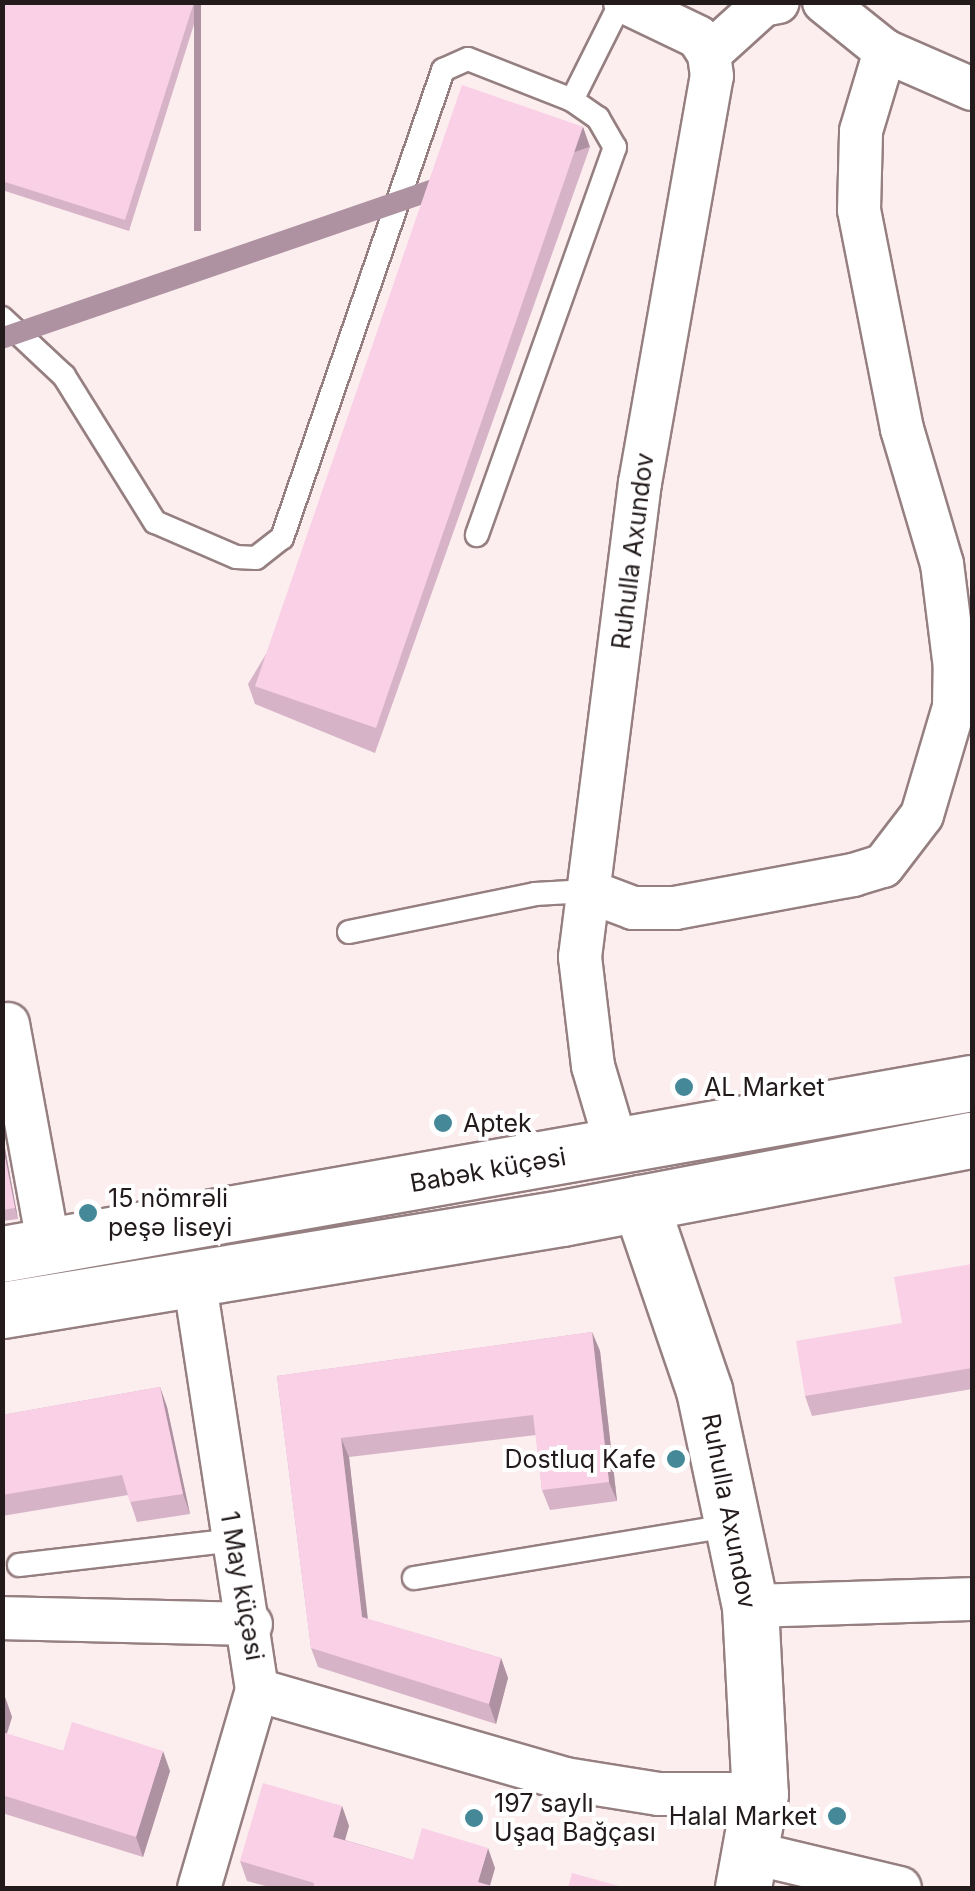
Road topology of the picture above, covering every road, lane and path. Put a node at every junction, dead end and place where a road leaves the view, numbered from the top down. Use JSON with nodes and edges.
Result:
{"nodes":[{"id":1,"x":623,"y":2,"type":"edge"},
{"id":2,"x":778,"y":2,"type":"edge"},
{"id":3,"x":824,"y":2,"type":"edge"},
{"id":4,"x":885,"y":51,"type":"junction"},
{"id":5,"x":709,"y":54,"type":"junction"},
{"id":6,"x":972,"y":88,"type":"edge"},
{"id":7,"x":572,"y":100,"type":"junction"},
{"id":8,"x":2,"y":318,"type":"edge"},
{"id":9,"x":477,"y":535,"type":"dead end"},
{"id":10,"x":588,"y":891,"type":"junction"},
{"id":11,"x":349,"y":932,"type":"dead end"},
{"id":12,"x":8,"y":1024,"type":"dead end"},
{"id":13,"x":972,"y":1082,"type":"edge"},
{"id":14,"x":972,"y":1140,"type":"edge"},
{"id":15,"x":617,"y":1147,"type":"junction"},
{"id":16,"x":640,"y":1203,"type":"junction"},
{"id":17,"x":26,"y":1251,"type":"edge"},
{"id":18,"x":194,"y":1278,"type":"junction"},
{"id":19,"x":2,"y":1310,"type":"edge"},
{"id":20,"x":737,"y":1524,"type":"junction"},
{"id":21,"x":235,"y":1540,"type":"junction"},
{"id":22,"x":19,"y":1564,"type":"dead end"},
{"id":23,"x":414,"y":1578,"type":"dead end"},
{"id":24,"x":972,"y":1599,"type":"edge"},
{"id":25,"x":750,"y":1606,"type":"junction"},
{"id":26,"x":2,"y":1618,"type":"edge"},
{"id":27,"x":251,"y":1624,"type":"junction"},
{"id":28,"x":257,"y":1690,"type":"junction"},
{"id":29,"x":760,"y":1794,"type":"junction"},
{"id":30,"x":748,"y":1871,"type":"edge"},
{"id":31,"x":199,"y":1888,"type":"edge"},
{"id":32,"x":900,"y":1888,"type":"edge"}],
"edges":[{"from":1,"to":5,"type":"street"},
{"from":1,"to":7,"type":"lane"},
{"from":2,"to":5,"type":"street"},
{"from":3,"to":4,"type":"street"},
{"from":4,"to":6,"type":"street"},
{"from":4,"to":10,"type":"street"},
{"from":5,"to":10,"type":"street","name":"Ruhulla Axundov"},
{"from":7,"to":8,"type":"lane"},
{"from":7,"to":9,"type":"lane"},
{"from":10,"to":11,"type":"lane"},
{"from":10,"to":15,"type":"street","name":"Ruhulla Axundov"},
{"from":12,"to":17,"type":"street"},
{"from":13,"to":15,"type":"main road","name":"Babək küçəsi"},
{"from":14,"to":16,"type":"main road"},
{"from":15,"to":16,"type":"main road","name":"Ruhulla Axundov"},
{"from":15,"to":17,"type":"main road","name":"Babək küçəsi"},
{"from":16,"to":18,"type":"main road"},
{"from":16,"to":20,"type":"main road","name":"Ruhulla Axundov"},
{"from":18,"to":19,"type":"main road"},
{"from":18,"to":21,"type":"street","name":"1 May küçəsi"},
{"from":20,"to":23,"type":"lane"},
{"from":20,"to":25,"type":"main road","name":"Ruhulla Axundov"},
{"from":21,"to":22,"type":"lane"},
{"from":21,"to":27,"type":"street","name":"1 May küçəsi"},
{"from":24,"to":25,"type":"street"},
{"from":25,"to":29,"type":"main road","name":"Ruhulla Axundov"},
{"from":26,"to":27,"type":"street"},
{"from":27,"to":28,"type":"street","name":"1 May küçəsi"},
{"from":28,"to":29,"type":"street"},
{"from":28,"to":31,"type":"street","name":"1 May küçəsi"},
{"from":29,"to":30,"type":"main road","name":"Ruhulla Axundov"},
{"from":30,"to":32,"type":"street"}]}
